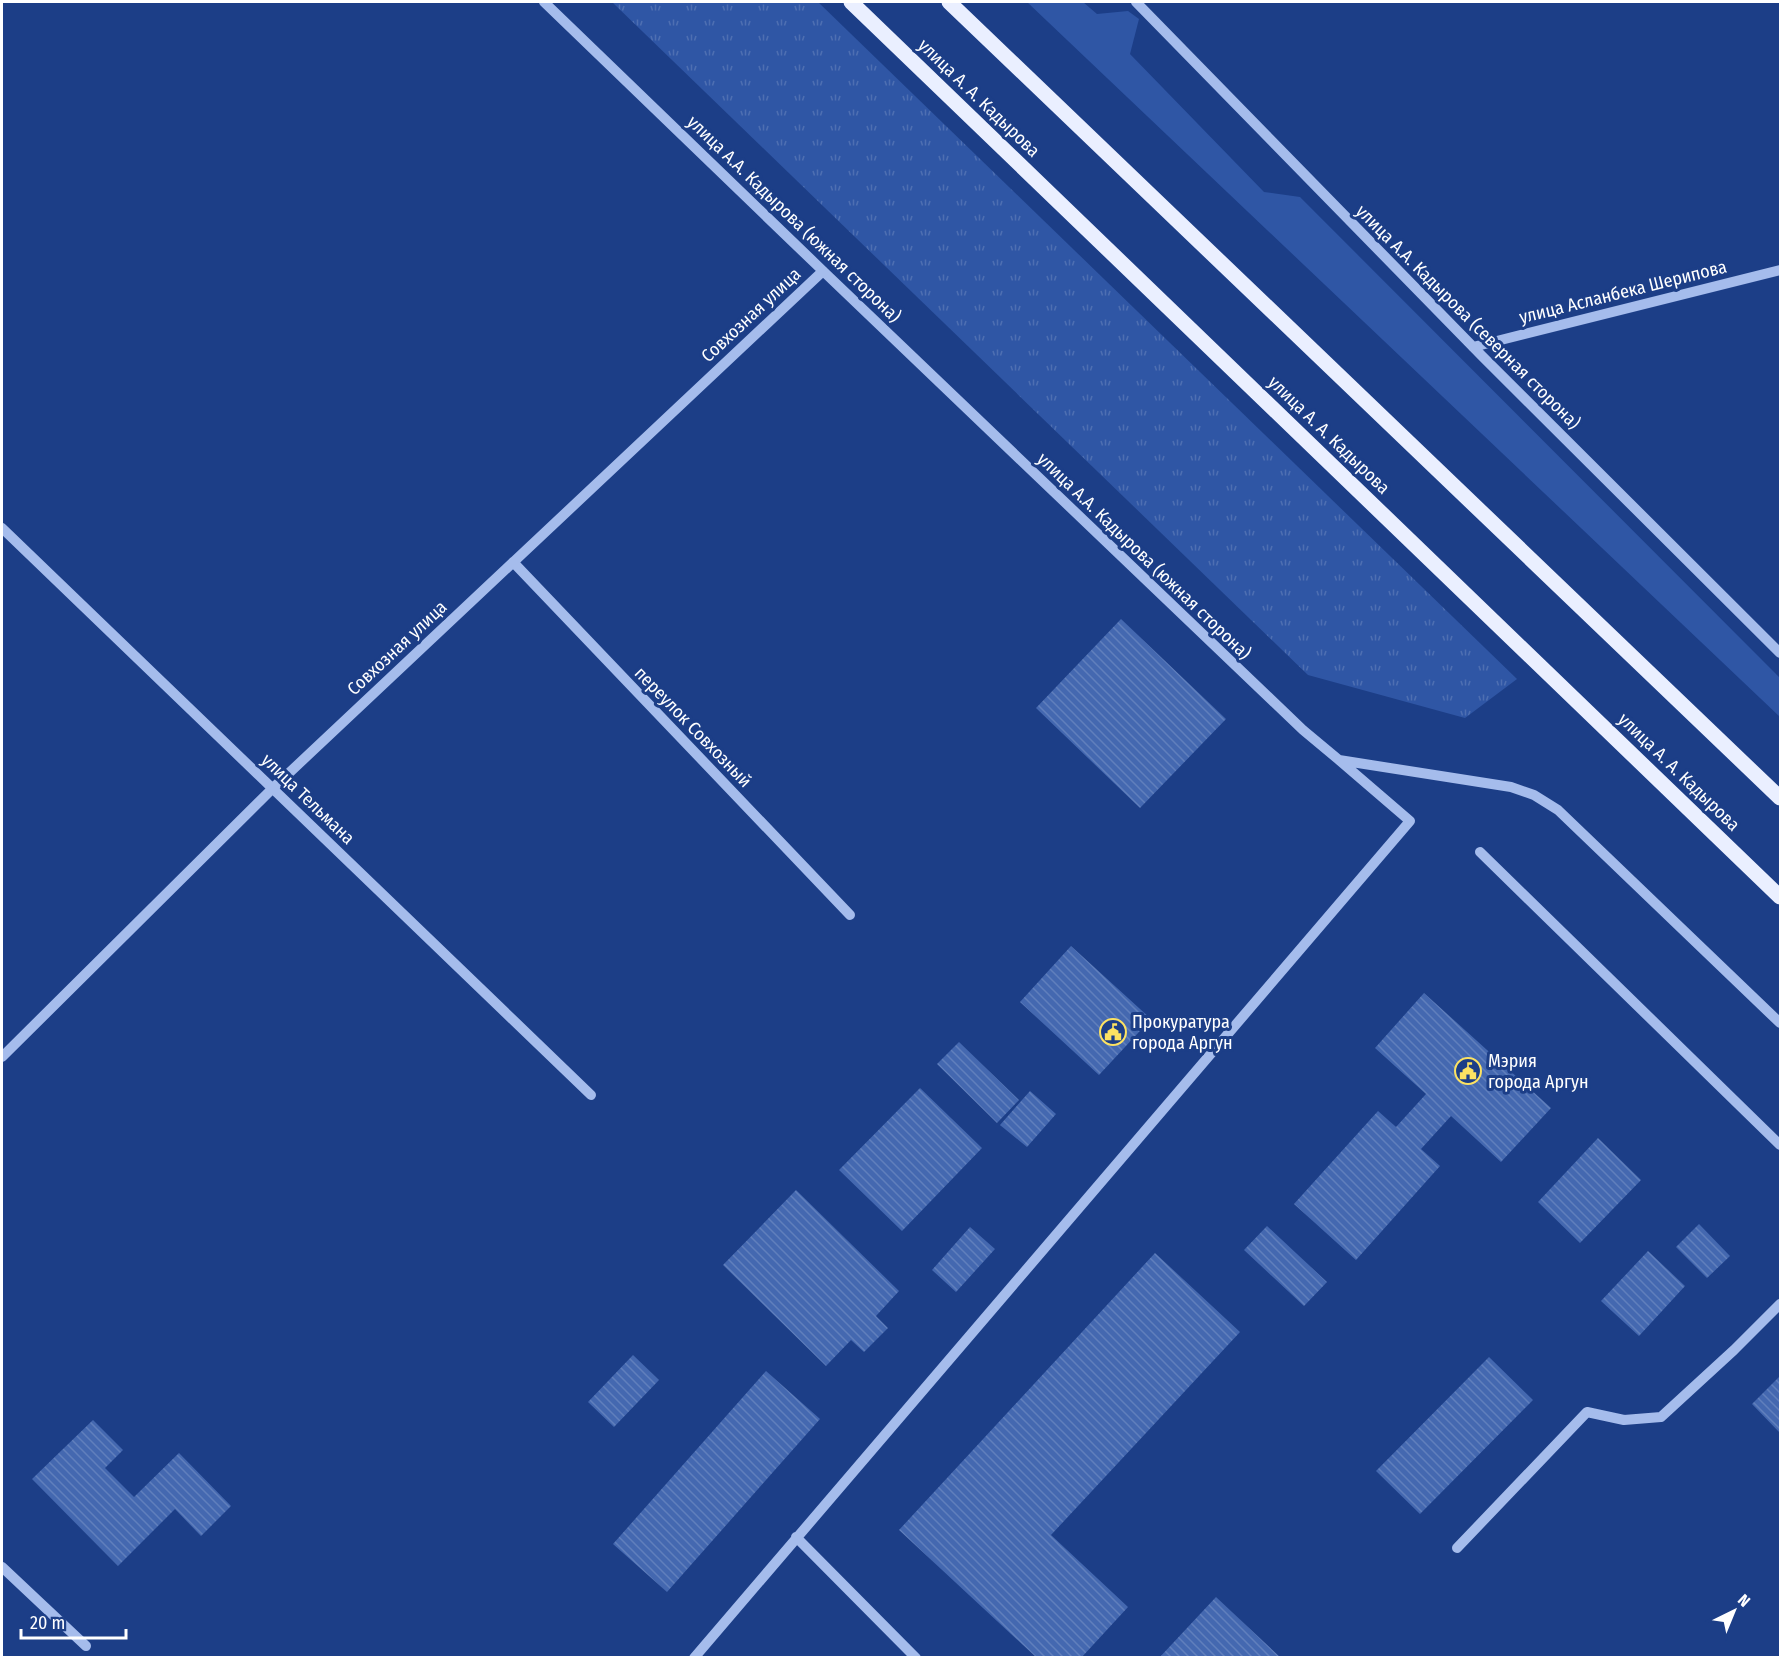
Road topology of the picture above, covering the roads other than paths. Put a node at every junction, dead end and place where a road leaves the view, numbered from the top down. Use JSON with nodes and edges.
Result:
{"nodes":[{"id":1,"x":544,"y":2,"type":"edge"},
{"id":2,"x":851,"y":2,"type":"edge"},
{"id":3,"x":950,"y":2,"type":"edge"},
{"id":4,"x":1136,"y":2,"type":"edge"},
{"id":5,"x":822,"y":270,"type":"junction"},
{"id":6,"x":1780,"y":270,"type":"edge"},
{"id":7,"x":1473,"y":347,"type":"junction"},
{"id":8,"x":2,"y":528,"type":"edge"},
{"id":9,"x":513,"y":562,"type":"junction"},
{"id":10,"x":1780,"y":653,"type":"edge"},
{"id":11,"x":1339,"y":760,"type":"junction"},
{"id":12,"x":273,"y":788,"type":"junction"},
{"id":13,"x":1780,"y":798,"type":"edge"},
{"id":14,"x":1480,"y":852,"type":"dead end"},
{"id":15,"x":1780,"y":897,"type":"edge"},
{"id":16,"x":850,"y":915,"type":"dead end"},
{"id":17,"x":1780,"y":1023,"type":"edge"},
{"id":18,"x":2,"y":1057,"type":"edge"},
{"id":19,"x":591,"y":1095,"type":"dead end"},
{"id":20,"x":1780,"y":1145,"type":"edge"},
{"id":21,"x":1780,"y":1304,"type":"edge"},
{"id":22,"x":796,"y":1537,"type":"junction"},
{"id":23,"x":1457,"y":1548,"type":"dead end"},
{"id":24,"x":2,"y":1567,"type":"edge"},
{"id":25,"x":86,"y":1646,"type":"dead end"},
{"id":26,"x":694,"y":1658,"type":"edge"},
{"id":27,"x":916,"y":1658,"type":"edge"}],
"edges":[{"from":1,"to":5,"type":"street","name":"улица А.А. Кадырова (южная сторона)"},
{"from":2,"to":15,"type":"main road","name":"улица А. А. Кадырова"},
{"from":3,"to":13,"type":"main road"},
{"from":4,"to":7,"type":"street","name":"улица А.А. Кадырова (северная сторона)"},
{"from":5,"to":9,"type":"street","name":"Совхозная улица"},
{"from":5,"to":11,"type":"street","name":"улица А.А. Кадырова (южная сторона)"},
{"from":6,"to":7,"type":"street","name":"улица Асланбека Шерипова"},
{"from":7,"to":10,"type":"street","name":"улица А.А. Кадырова (северная сторона)"},
{"from":8,"to":12,"type":"street","name":"улица Тельмана"},
{"from":9,"to":12,"type":"street","name":"Совхозная улица"},
{"from":9,"to":16,"type":"street","name":"переулок Совхозный"},
{"from":11,"to":17,"type":"street"},
{"from":11,"to":22,"type":"street","name":"улица А.А. Кадырова (южная сторона)"},
{"from":12,"to":18,"type":"street","name":"Совхозная улица"},
{"from":12,"to":19,"type":"street","name":"улица Тельмана"},
{"from":14,"to":20,"type":"street"},
{"from":21,"to":23,"type":"street"},
{"from":22,"to":26,"type":"street"},
{"from":22,"to":27,"type":"street"},
{"from":24,"to":25,"type":"street"}]}
